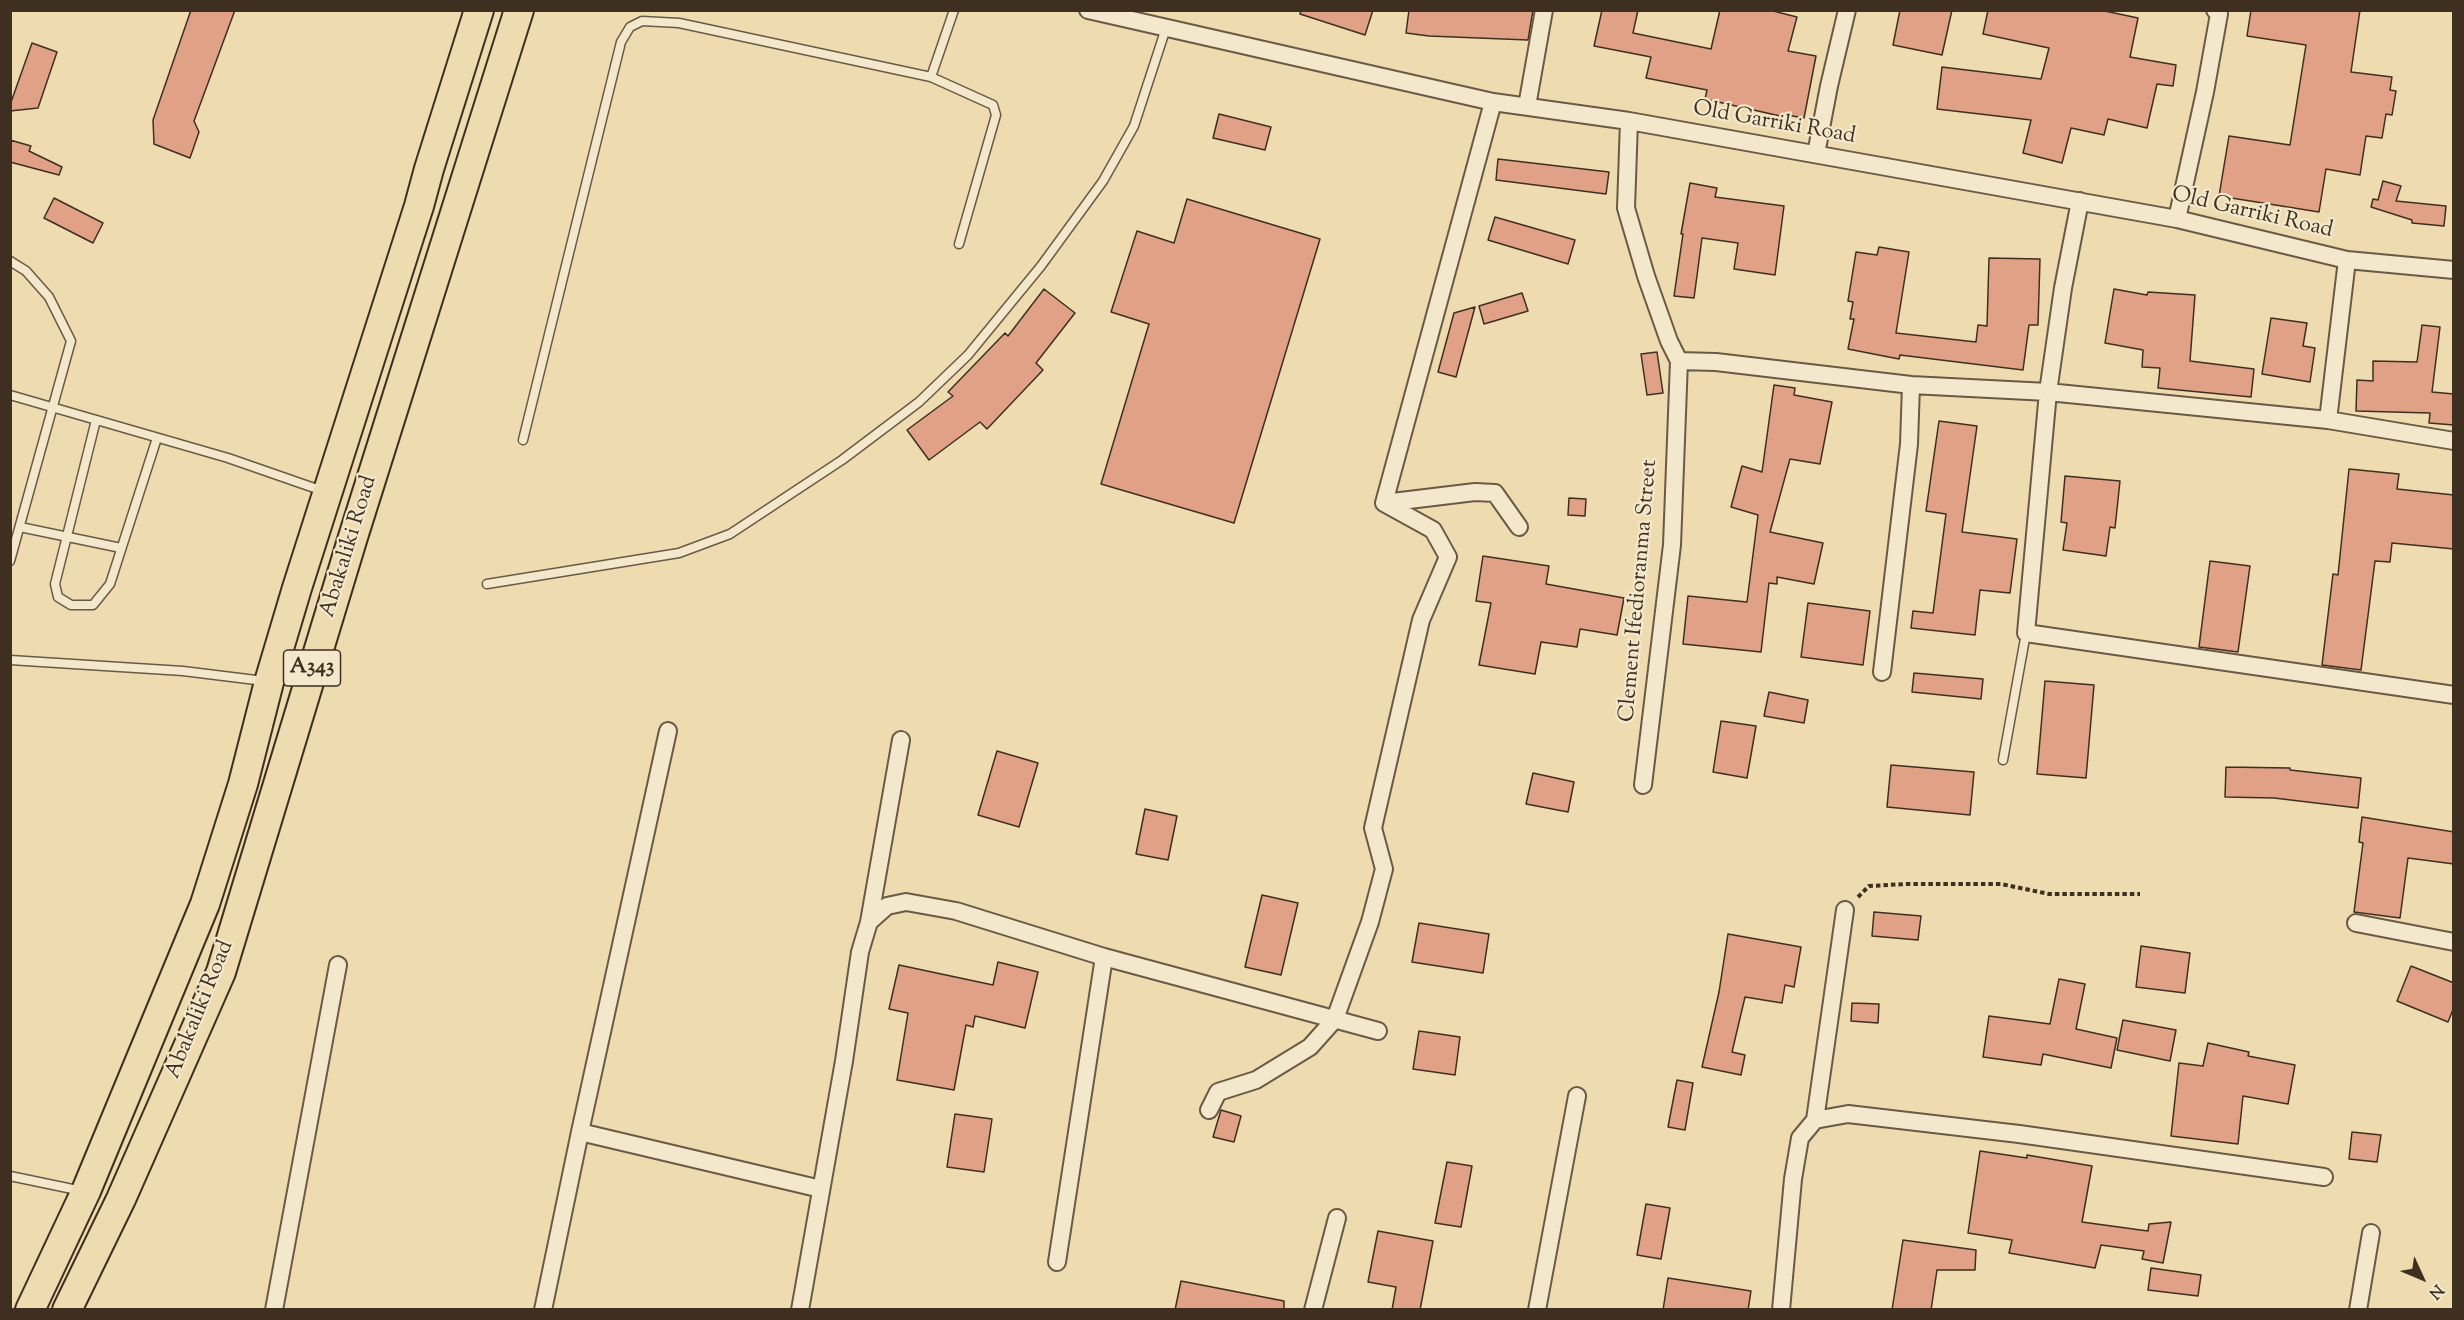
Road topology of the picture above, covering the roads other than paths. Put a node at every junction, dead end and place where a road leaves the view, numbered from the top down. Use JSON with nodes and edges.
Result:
{"nodes":[{"id":1,"x":478,"y":10,"type":"edge"},
{"id":2,"x":519,"y":10,"type":"edge"},
{"id":3,"x":954,"y":10,"type":"edge"},
{"id":4,"x":1088,"y":10,"type":"edge"},
{"id":5,"x":1544,"y":10,"type":"edge"},
{"id":6,"x":1847,"y":10,"type":"edge"},
{"id":7,"x":2218,"y":12,"type":"edge"},
{"id":8,"x":1166,"y":28,"type":"junction"},
{"id":9,"x":932,"y":77,"type":"junction"},
{"id":10,"x":1493,"y":102,"type":"junction"},
{"id":11,"x":1527,"y":106,"type":"junction"},
{"id":12,"x":1629,"y":121,"type":"junction"},
{"id":13,"x":1816,"y":154,"type":"junction"},
{"id":14,"x":2080,"y":201,"type":"junction"},
{"id":15,"x":2177,"y":219,"type":"junction"},
{"id":16,"x":959,"y":244,"type":"dead end"},
{"id":17,"x":2347,"y":260,"type":"junction"},
{"id":18,"x":10,"y":261,"type":"edge"},
{"id":19,"x":2454,"y":270,"type":"edge"},
{"id":20,"x":1679,"y":361,"type":"junction"},
{"id":21,"x":1911,"y":385,"type":"junction"},
{"id":22,"x":2048,"y":392,"type":"junction"},
{"id":23,"x":10,"y":395,"type":"edge"},
{"id":24,"x":52,"y":407,"type":"junction"},
{"id":25,"x":96,"y":420,"type":"junction"},
{"id":26,"x":2328,"y":420,"type":"junction"},
{"id":27,"x":157,"y":438,"type":"junction"},
{"id":28,"x":523,"y":440,"type":"dead end"},
{"id":29,"x":2454,"y":441,"type":"edge"},
{"id":30,"x":327,"y":492,"type":"junction"},
{"id":31,"x":1384,"y":503,"type":"junction"},
{"id":32,"x":20,"y":527,"type":"junction"},
{"id":33,"x":1519,"y":527,"type":"dead end"},
{"id":34,"x":67,"y":538,"type":"junction"},
{"id":35,"x":122,"y":548,"type":"junction"},
{"id":36,"x":10,"y":561,"type":"edge"},
{"id":37,"x":487,"y":584,"type":"dead end"},
{"id":38,"x":2026,"y":633,"type":"junction"},
{"id":39,"x":10,"y":660,"type":"edge"},
{"id":40,"x":1882,"y":672,"type":"dead end"},
{"id":41,"x":269,"y":682,"type":"junction"},
{"id":42,"x":2454,"y":695,"type":"edge"},
{"id":43,"x":668,"y":731,"type":"dead end"},
{"id":44,"x":901,"y":740,"type":"dead end"},
{"id":45,"x":2003,"y":760,"type":"dead end"},
{"id":46,"x":1643,"y":785,"type":"dead end"},
{"id":47,"x":1845,"y":910,"type":"road end"},
{"id":48,"x":869,"y":922,"type":"junction"},
{"id":49,"x":2356,"y":923,"type":"dead end"},
{"id":50,"x":2454,"y":942,"type":"edge"},
{"id":51,"x":1104,"y":957,"type":"junction"},
{"id":52,"x":338,"y":965,"type":"dead end"},
{"id":53,"x":1335,"y":1019,"type":"junction"},
{"id":54,"x":1378,"y":1030,"type":"dead end"},
{"id":55,"x":1577,"y":1096,"type":"dead end"},
{"id":56,"x":1209,"y":1110,"type":"dead end"},
{"id":57,"x":1815,"y":1120,"type":"junction"},
{"id":58,"x":580,"y":1132,"type":"junction"},
{"id":59,"x":10,"y":1176,"type":"edge"},
{"id":60,"x":2324,"y":1177,"type":"dead end"},
{"id":61,"x":821,"y":1189,"type":"junction"},
{"id":62,"x":86,"y":1191,"type":"junction"},
{"id":63,"x":1337,"y":1218,"type":"dead end"},
{"id":64,"x":2371,"y":1233,"type":"dead end"},
{"id":65,"x":1057,"y":1262,"type":"dead end"},
{"id":66,"x":30,"y":1310,"type":"edge"},
{"id":67,"x":67,"y":1310,"type":"edge"},
{"id":68,"x":274,"y":1310,"type":"edge"},
{"id":69,"x":543,"y":1310,"type":"edge"},
{"id":70,"x":800,"y":1310,"type":"edge"},
{"id":71,"x":1313,"y":1310,"type":"edge"},
{"id":72,"x":1537,"y":1310,"type":"edge"},
{"id":73,"x":1781,"y":1310,"type":"edge"},
{"id":74,"x":2358,"y":1310,"type":"edge"}],
"edges":[{"from":1,"to":30,"type":"highway","name":"Abakaliki Road","number":"A343"},
{"from":2,"to":67,"type":"highway","name":"Abakaliki Road","number":"A343"},
{"from":3,"to":9,"type":"lane"},
{"from":4,"to":8,"type":"street","name":"Old Garriki Road"},
{"from":5,"to":11,"type":"street"},
{"from":6,"to":13,"type":"street"},
{"from":7,"to":15,"type":"street"},
{"from":8,"to":10,"type":"street","name":"Old Garriki Road"},
{"from":8,"to":37,"type":"lane"},
{"from":9,"to":16,"type":"lane"},
{"from":9,"to":28,"type":"lane"},
{"from":10,"to":11,"type":"street","name":"Old Garriki Road"},
{"from":10,"to":31,"type":"street"},
{"from":11,"to":12,"type":"street","name":"Old Garriki Road"},
{"from":12,"to":13,"type":"street","name":"Old Garriki Road"},
{"from":12,"to":20,"type":"street","name":"Clement Ifedioranma Street"},
{"from":13,"to":14,"type":"street","name":"Old Garriki Road"},
{"from":14,"to":15,"type":"street","name":"Old Garriki Road"},
{"from":14,"to":22,"type":"street"},
{"from":15,"to":17,"type":"street","name":"Old Garriki Road"},
{"from":17,"to":19,"type":"street","name":"Old Garriki Road"},
{"from":17,"to":26,"type":"street"},
{"from":18,"to":24,"type":"lane"},
{"from":20,"to":21,"type":"street"},
{"from":20,"to":46,"type":"street","name":"Clement Ifedioranma Street"},
{"from":21,"to":22,"type":"street"},
{"from":21,"to":40,"type":"street"},
{"from":22,"to":26,"type":"street"},
{"from":22,"to":38,"type":"street"},
{"from":23,"to":24,"type":"lane"},
{"from":24,"to":25,"type":"lane"},
{"from":24,"to":32,"type":"lane"},
{"from":25,"to":27,"type":"lane"},
{"from":25,"to":34,"type":"lane"},
{"from":26,"to":29,"type":"street"},
{"from":27,"to":30,"type":"lane"},
{"from":27,"to":35,"type":"lane"},
{"from":30,"to":41,"type":"highway","name":"Abakaliki Road","number":"A343"},
{"from":31,"to":33,"type":"street"},
{"from":31,"to":53,"type":"street"},
{"from":32,"to":34,"type":"lane"},
{"from":32,"to":36,"type":"lane"},
{"from":34,"to":35,"type":"lane"},
{"from":34,"to":35,"type":"lane"},
{"from":38,"to":42,"type":"street"},
{"from":38,"to":45,"type":"lane"},
{"from":39,"to":41,"type":"lane"},
{"from":41,"to":62,"type":"highway","name":"Abakaliki Road","number":"A343"},
{"from":43,"to":58,"type":"street"},
{"from":44,"to":48,"type":"street"},
{"from":47,"to":57,"type":"street"},
{"from":48,"to":51,"type":"street"},
{"from":48,"to":61,"type":"street"},
{"from":49,"to":50,"type":"street"},
{"from":51,"to":53,"type":"street"},
{"from":51,"to":65,"type":"street"},
{"from":52,"to":68,"type":"street"},
{"from":53,"to":54,"type":"street"},
{"from":53,"to":56,"type":"street"},
{"from":55,"to":72,"type":"street"},
{"from":57,"to":60,"type":"street"},
{"from":57,"to":73,"type":"street"},
{"from":58,"to":61,"type":"street"},
{"from":58,"to":69,"type":"street"},
{"from":59,"to":62,"type":"lane"},
{"from":61,"to":70,"type":"street"},
{"from":62,"to":66,"type":"highway","name":"Abakaliki Road","number":"A343"},
{"from":63,"to":71,"type":"street"},
{"from":64,"to":74,"type":"street"}]}
